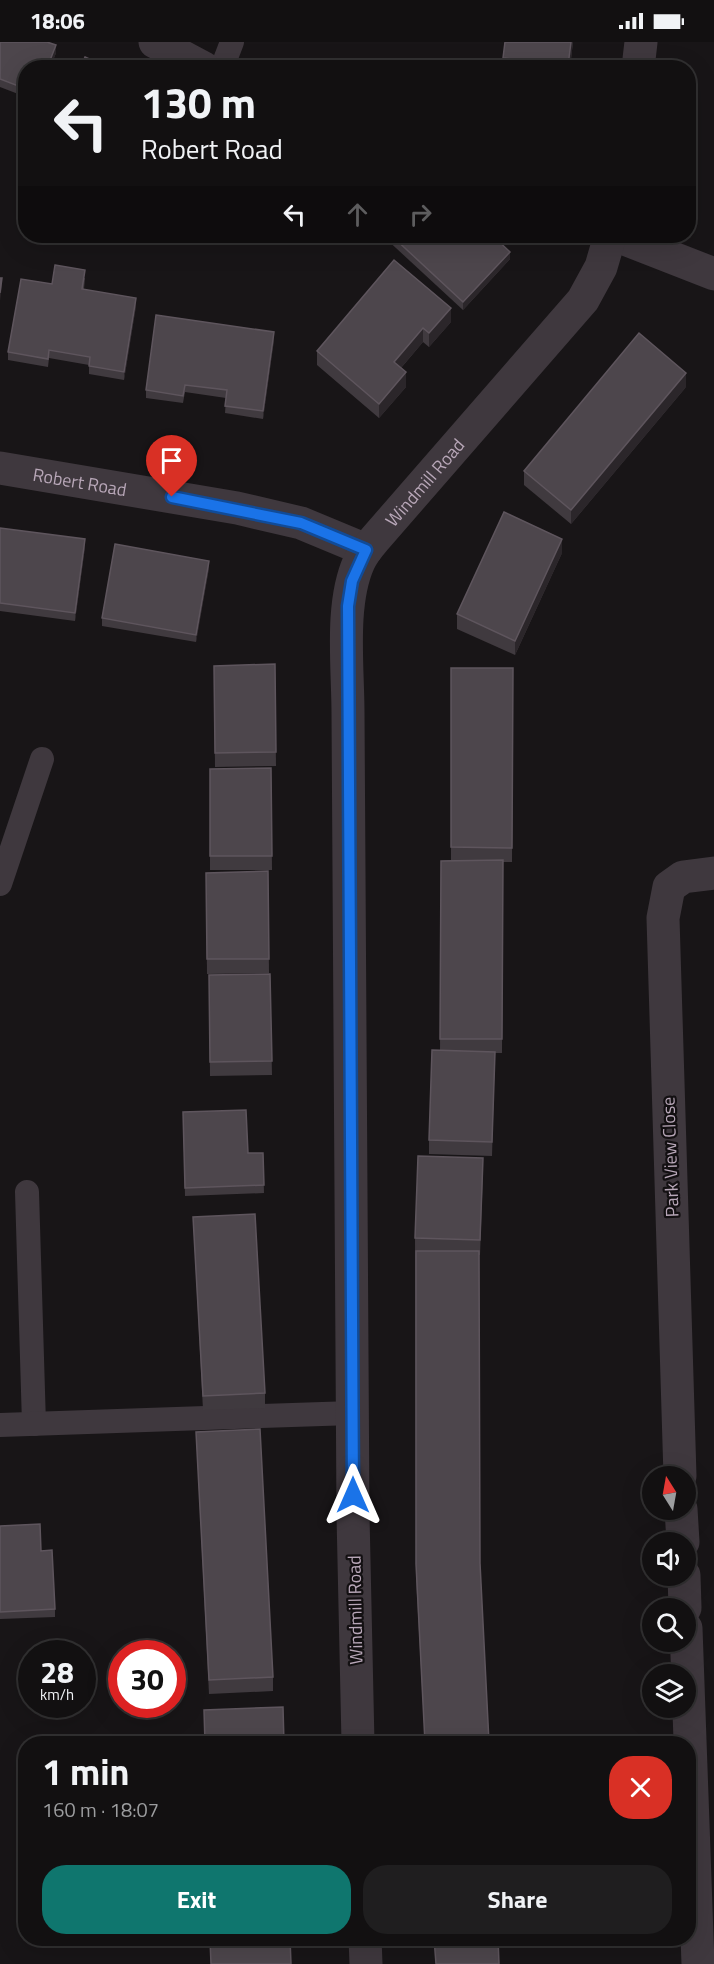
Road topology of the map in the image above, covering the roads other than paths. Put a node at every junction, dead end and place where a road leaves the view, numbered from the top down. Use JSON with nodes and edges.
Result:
{"nodes":[{"id":1,"x":155,"y":42,"type":"edge"},
{"id":2,"x":232,"y":42,"type":"edge"},
{"id":3,"x":641,"y":42,"type":"edge"},
{"id":4,"x":189,"y":60,"type":"edge"},
{"id":5,"x":225,"y":60,"type":"edge"},
{"id":6,"x":640,"y":60,"type":"edge"},
{"id":7,"x":613,"y":243,"type":"edge"},
{"id":8,"x":635,"y":243,"type":"edge"},
{"id":9,"x":714,"y":274,"type":"edge"},
{"id":10,"x":0,"y":468,"type":"edge"},
{"id":11,"x":366,"y":550,"type":"junction"},
{"id":12,"x":42,"y":759,"type":"dead end"},
{"id":13,"x":714,"y":873,"type":"edge"},
{"id":14,"x":0,"y":884,"type":"edge"},
{"id":15,"x":27,"y":1192,"type":"dead end"},
{"id":16,"x":353,"y":1413,"type":"junction"},
{"id":17,"x":34,"y":1424,"type":"junction"},
{"id":18,"x":0,"y":1425,"type":"edge"},
{"id":19,"x":680,"y":1466,"type":"edge"},
{"id":20,"x":687,"y":1652,"type":"edge"},
{"id":21,"x":358,"y":1736,"type":"edge"},
{"id":22,"x":690,"y":1736,"type":"edge"},
{"id":23,"x":696,"y":1908,"type":"edge"},
{"id":24,"x":365,"y":1946,"type":"edge"},
{"id":25,"x":366,"y":1964,"type":"edge"},
{"id":26,"x":698,"y":1964,"type":"edge"}],
"edges":[{"from":1,"to":4,"type":"street"},
{"from":2,"to":5,"type":"lane"},
{"from":3,"to":6,"type":"street"},
{"from":7,"to":11,"type":"street","name":"Windmill Road"},
{"from":8,"to":9,"type":"street"},
{"from":10,"to":11,"type":"street","name":"Robert Road"},
{"from":11,"to":16,"type":"street","name":"Windmill Road"},
{"from":12,"to":14,"type":"lane"},
{"from":13,"to":19,"type":"street","name":"Park View Close"},
{"from":15,"to":17,"type":"lane"},
{"from":16,"to":17,"type":"lane"},
{"from":16,"to":21,"type":"street","name":"Windmill Road"},
{"from":17,"to":18,"type":"lane"},
{"from":20,"to":22,"type":"street"},
{"from":23,"to":26,"type":"street"},
{"from":24,"to":25,"type":"street"}]}
